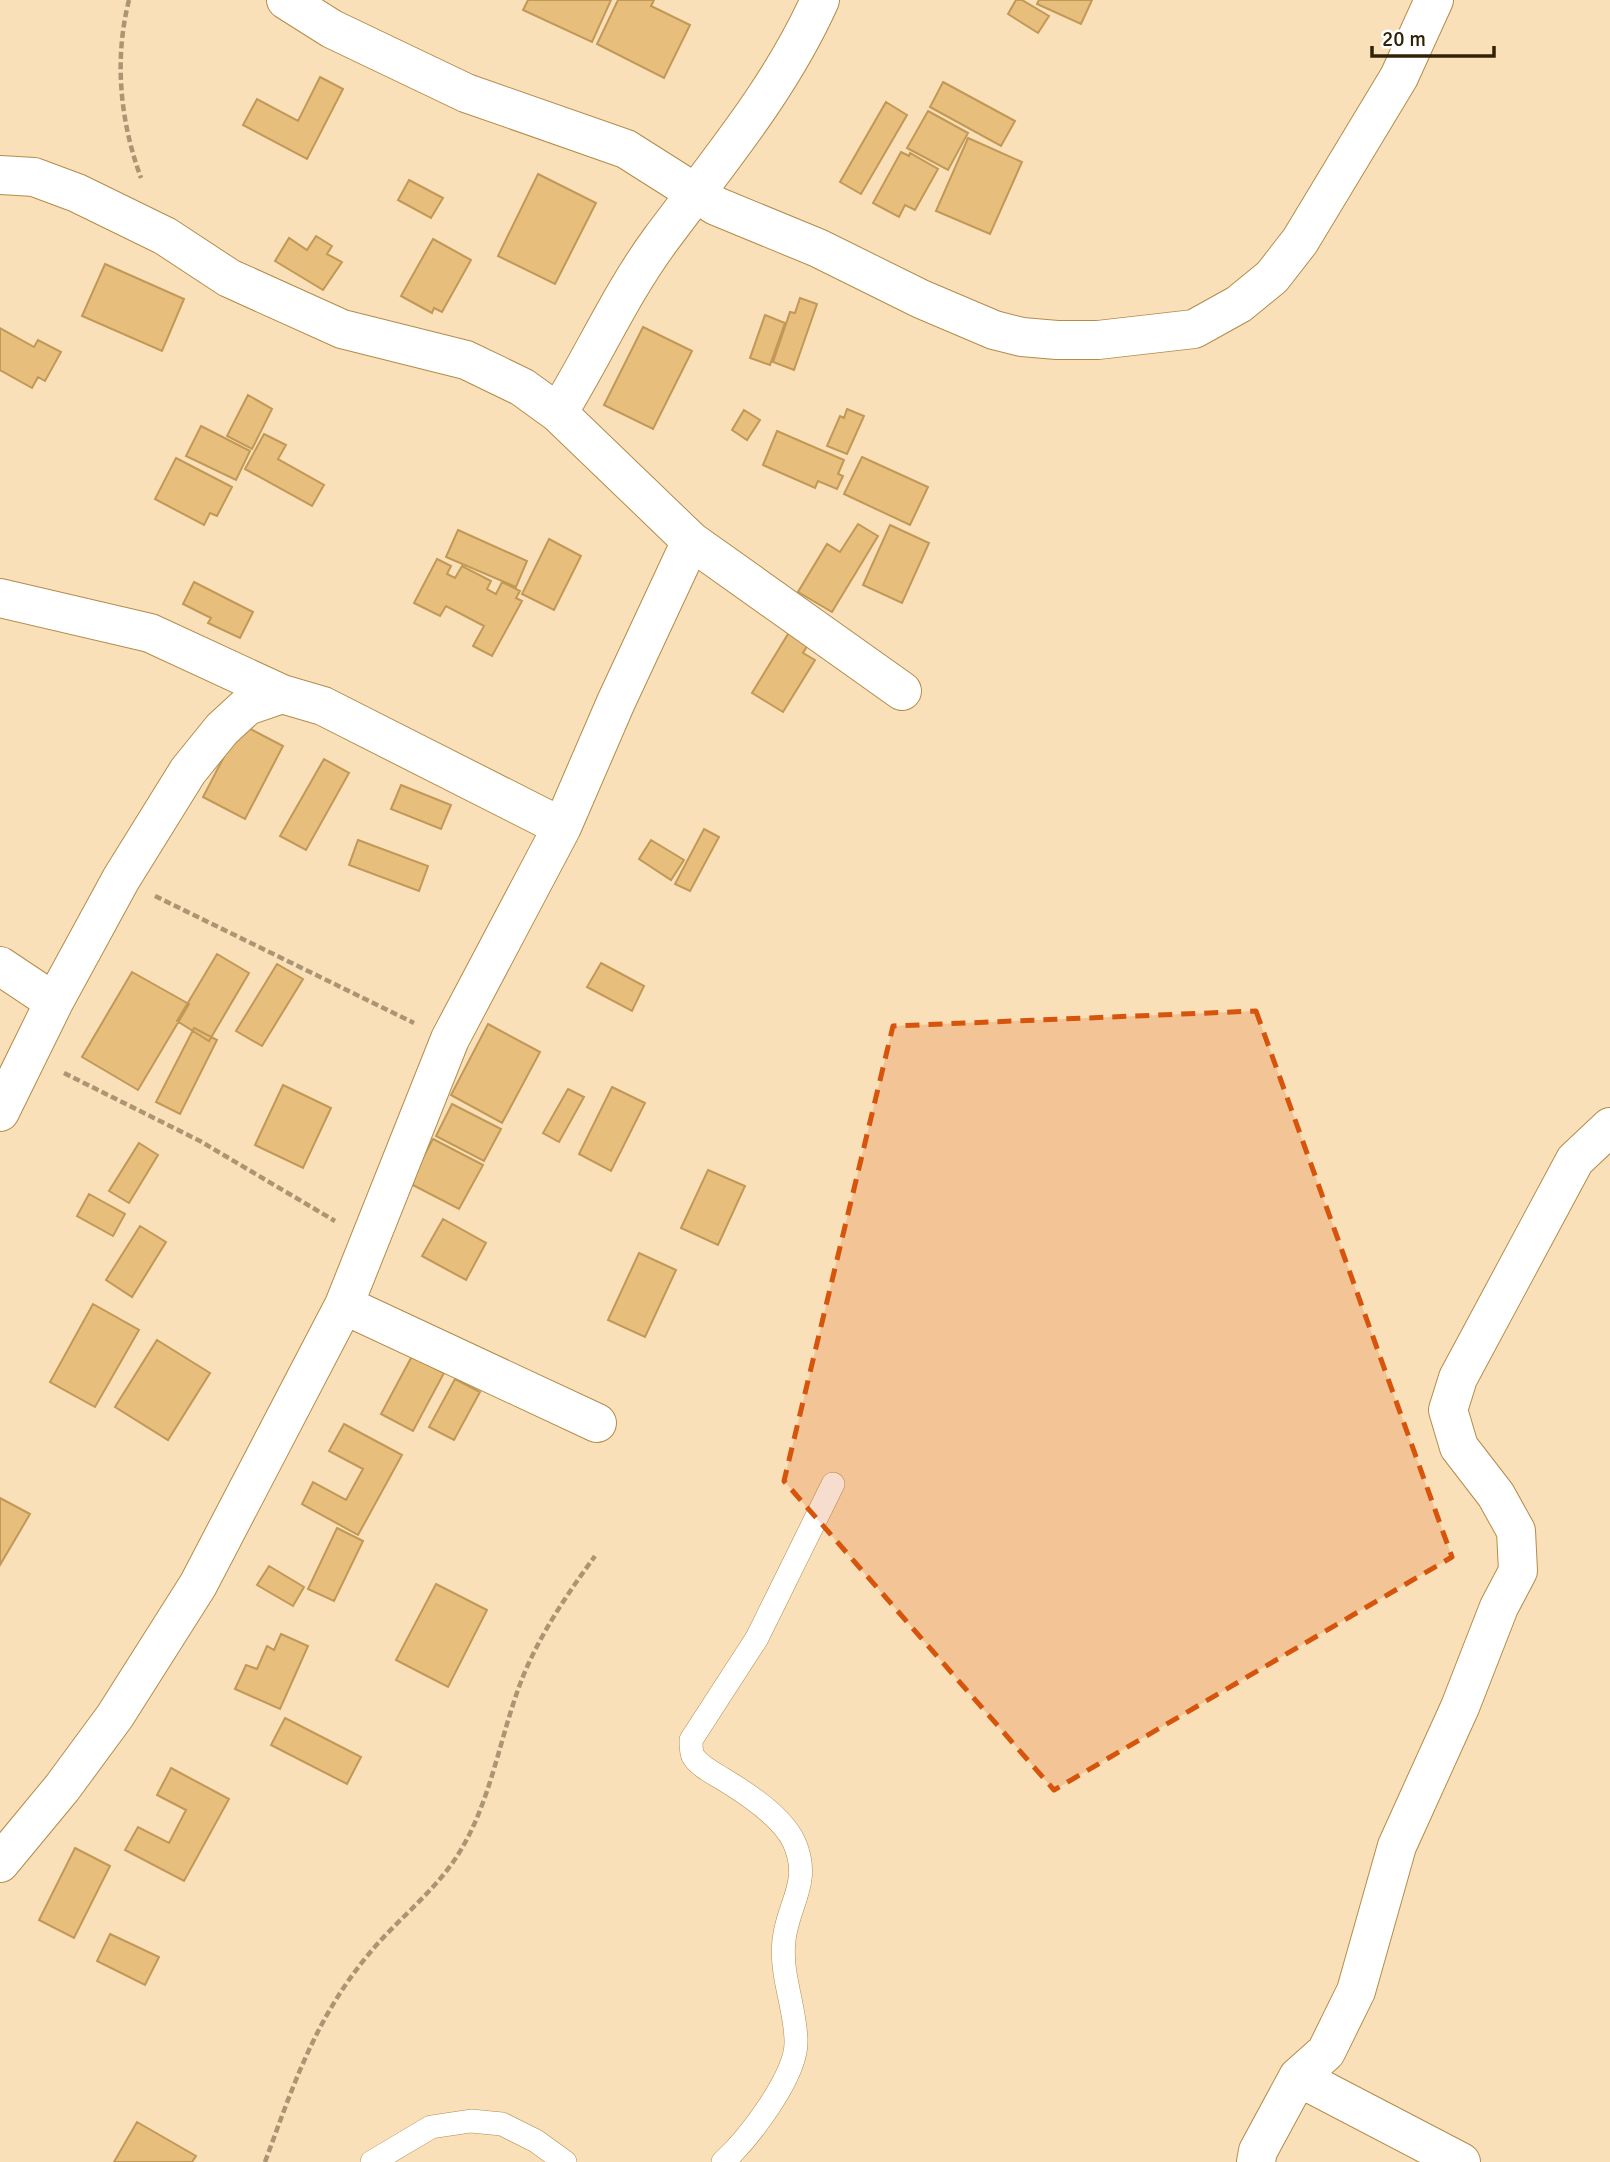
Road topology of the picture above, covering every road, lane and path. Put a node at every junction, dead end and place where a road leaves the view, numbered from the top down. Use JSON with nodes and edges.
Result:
{"nodes":[{"id":1,"x":129,"y":0,"type":"edge"},
{"id":2,"x":286,"y":0,"type":"edge"},
{"id":3,"x":820,"y":0,"type":"edge"},
{"id":4,"x":1434,"y":0,"type":"edge"},
{"id":5,"x":0,"y":176,"type":"edge"},
{"id":6,"x":142,"y":180,"type":"dead end"},
{"id":7,"x":696,"y":195,"type":"junction"},
{"id":8,"x":558,"y":413,"type":"junction"},
{"id":9,"x":691,"y":541,"type":"junction"},
{"id":10,"x":0,"y":598,"type":"edge"},
{"id":11,"x":902,"y":691,"type":"dead end"},
{"id":12,"x":282,"y":694,"type":"junction"},
{"id":13,"x":562,"y":827,"type":"junction"},
{"id":14,"x":121,"y":879,"type":"junction"},
{"id":15,"x":0,"y":966,"type":"edge"},
{"id":16,"x":54,"y":1002,"type":"junction"},
{"id":17,"x":450,"y":1039,"type":"junction"},
{"id":18,"x":29,"y":1056,"type":"junction"},
{"id":19,"x":0,"y":1112,"type":"edge"},
{"id":20,"x":1610,"y":1127,"type":"edge"},
{"id":21,"x":369,"y":1241,"type":"junction"},
{"id":22,"x":344,"y":1305,"type":"junction"},
{"id":23,"x":597,"y":1423,"type":"dead end"},
{"id":24,"x":833,"y":1484,"type":"dead end"},
{"id":25,"x":594,"y":1556,"type":"dead end"},
{"id":26,"x":0,"y":1863,"type":"edge"},
{"id":27,"x":1298,"y":2077,"type":"junction"},
{"id":28,"x":265,"y":2162,"type":"edge"},
{"id":29,"x":372,"y":2162,"type":"edge"},
{"id":30,"x":565,"y":2162,"type":"edge"},
{"id":31,"x":723,"y":2162,"type":"edge"},
{"id":32,"x":1256,"y":2162,"type":"edge"},
{"id":33,"x":1461,"y":2162,"type":"edge"}],
"edges":[{"from":1,"to":6,"type":"path"},
{"from":2,"to":7,"type":"street"},
{"from":3,"to":7,"type":"street"},
{"from":4,"to":7,"type":"street"},
{"from":5,"to":8,"type":"street"},
{"from":7,"to":8,"type":"street"},
{"from":8,"to":9,"type":"street"},
{"from":9,"to":11,"type":"street"},
{"from":9,"to":13,"type":"street"},
{"from":10,"to":12,"type":"street"},
{"from":12,"to":13,"type":"street"},
{"from":12,"to":14,"type":"street"},
{"from":13,"to":17,"type":"street"},
{"from":14,"to":16,"type":"street"},
{"from":14,"to":17,"type":"path"},
{"from":15,"to":16,"type":"street"},
{"from":16,"to":18,"type":"street"},
{"from":17,"to":21,"type":"street"},
{"from":18,"to":19,"type":"street"},
{"from":18,"to":21,"type":"path"},
{"from":20,"to":27,"type":"street"},
{"from":21,"to":22,"type":"street"},
{"from":22,"to":23,"type":"street"},
{"from":22,"to":26,"type":"street"},
{"from":24,"to":31,"type":"lane"},
{"from":25,"to":28,"type":"path"},
{"from":27,"to":32,"type":"street"},
{"from":27,"to":33,"type":"street"},
{"from":29,"to":30,"type":"lane"}]}
